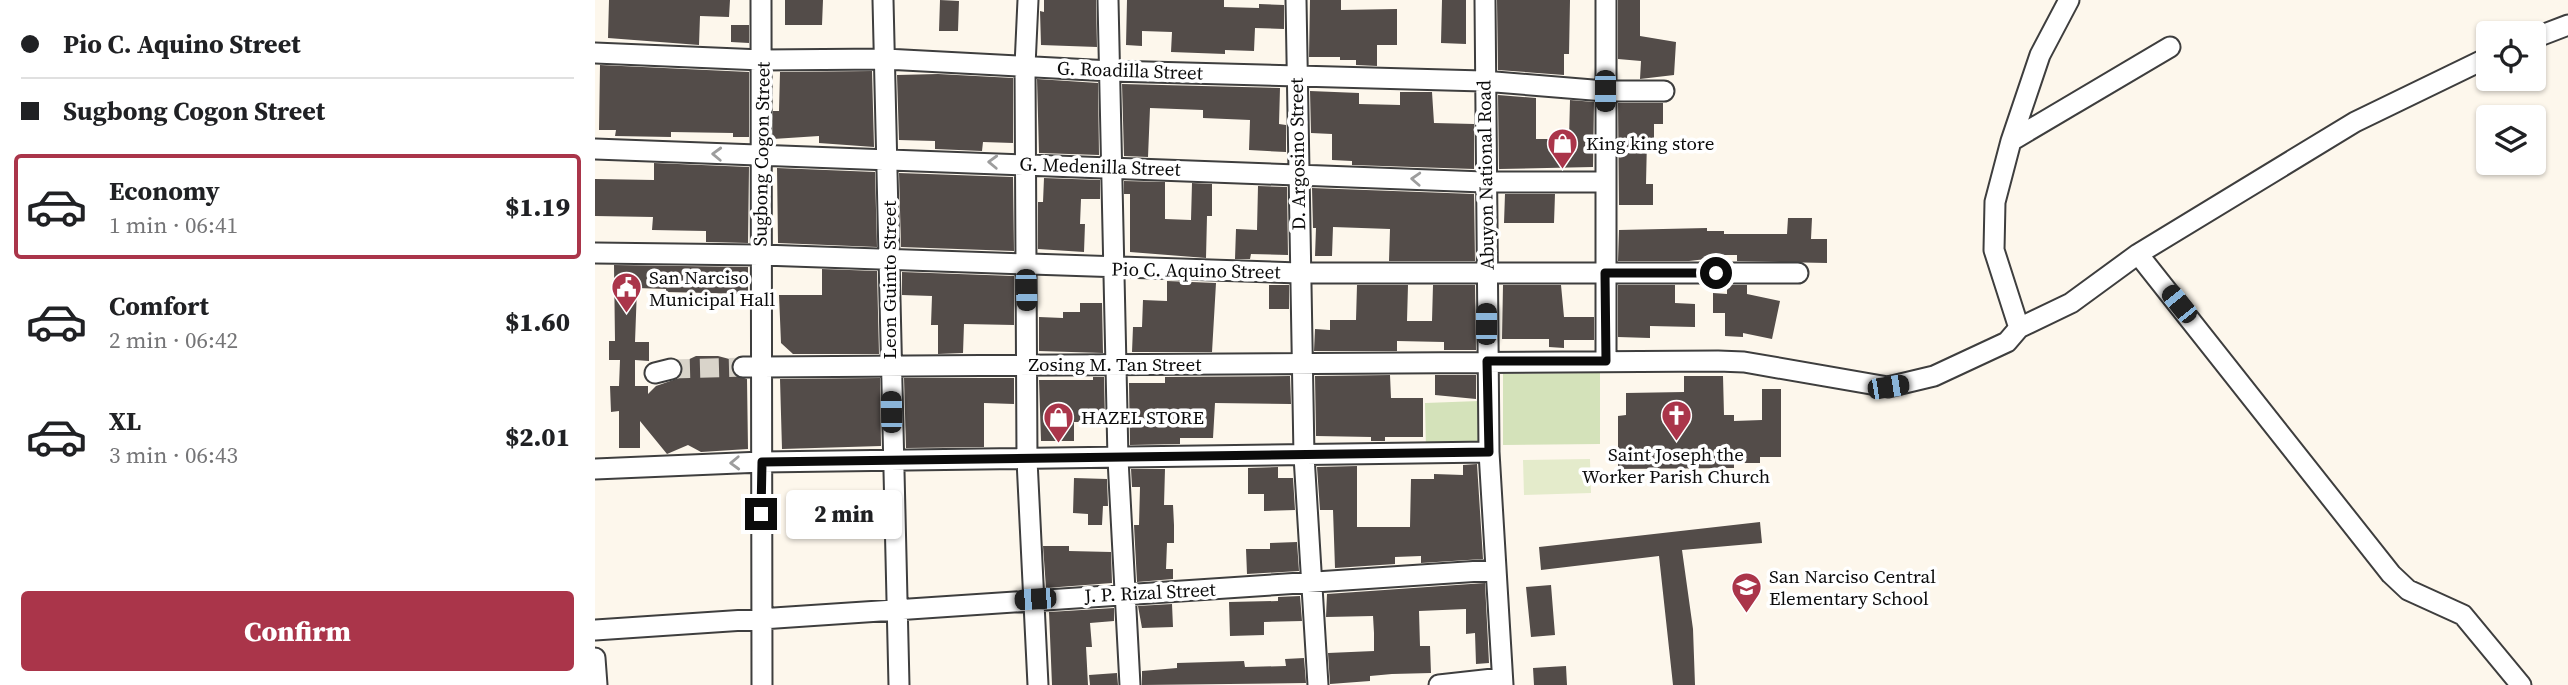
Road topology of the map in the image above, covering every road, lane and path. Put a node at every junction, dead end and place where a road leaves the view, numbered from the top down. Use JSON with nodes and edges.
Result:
{"nodes":[{"id":1,"x":761,"y":0,"type":"edge"},
{"id":2,"x":883,"y":0,"type":"edge"},
{"id":3,"x":1028,"y":0,"type":"edge"},
{"id":4,"x":1108,"y":0,"type":"edge"},
{"id":5,"x":1296,"y":0,"type":"edge"},
{"id":6,"x":1485,"y":0,"type":"edge"},
{"id":7,"x":1606,"y":0,"type":"edge"},
{"id":8,"x":2069,"y":0,"type":"edge"},
{"id":9,"x":2568,"y":25,"type":"edge"},
{"id":10,"x":2546,"y":33,"type":"edge"},
{"id":11,"x":2170,"y":47,"type":"dead end"},
{"id":12,"x":595,"y":53,"type":"edge"},
{"id":13,"x":885,"y":60,"type":"junction"},
{"id":14,"x":762,"y":61,"type":"junction"},
{"id":15,"x":2476,"y":63,"type":"edge"},
{"id":16,"x":1025,"y":66,"type":"junction"},
{"id":17,"x":1111,"y":71,"type":"junction"},
{"id":18,"x":1295,"y":74,"type":"junction"},
{"id":19,"x":1483,"y":81,"type":"junction"},
{"id":20,"x":1605,"y":91,"type":"junction"},
{"id":21,"x":1664,"y":91,"type":"dead end"},
{"id":22,"x":2011,"y":141,"type":"junction"},
{"id":23,"x":595,"y":149,"type":"edge"},
{"id":24,"x":761,"y":155,"type":"junction"},
{"id":25,"x":889,"y":158,"type":"junction"},
{"id":26,"x":1026,"y":163,"type":"junction"},
{"id":27,"x":1111,"y":167,"type":"junction"},
{"id":28,"x":1297,"y":173,"type":"junction"},
{"id":29,"x":1485,"y":182,"type":"junction"},
{"id":30,"x":1604,"y":182,"type":"junction"},
{"id":31,"x":595,"y":253,"type":"edge"},
{"id":32,"x":2139,"y":254,"type":"junction"},
{"id":33,"x":759,"y":255,"type":"junction"},
{"id":34,"x":889,"y":259,"type":"junction"},
{"id":35,"x":1025,"y":266,"type":"junction"},
{"id":36,"x":1112,"y":268,"type":"junction"},
{"id":37,"x":1486,"y":272,"type":"junction"},
{"id":38,"x":1299,"y":273,"type":"junction"},
{"id":39,"x":1605,"y":273,"type":"junction"},
{"id":40,"x":1798,"y":273,"type":"dead end"},
{"id":41,"x":2019,"y":328,"type":"junction"},
{"id":42,"x":1487,"y":361,"type":"junction"},
{"id":43,"x":1606,"y":361,"type":"junction"},
{"id":44,"x":1303,"y":363,"type":"junction"},
{"id":45,"x":890,"y":364,"type":"junction"},
{"id":46,"x":1029,"y":364,"type":"junction"},
{"id":47,"x":1117,"y":364,"type":"junction"},
{"id":48,"x":751,"y":366,"type":"junction"},
{"id":49,"x":1489,"y":452,"type":"junction"},
{"id":50,"x":1304,"y":457,"type":"junction"},
{"id":51,"x":1027,"y":460,"type":"junction"},
{"id":52,"x":1118,"y":460,"type":"junction"},
{"id":53,"x":891,"y":461,"type":"junction"},
{"id":54,"x":762,"y":462,"type":"junction"},
{"id":55,"x":595,"y":469,"type":"edge"},
{"id":56,"x":1496,"y":570,"type":"junction"},
{"id":57,"x":1313,"y":583,"type":"junction"},
{"id":58,"x":1125,"y":594,"type":"junction"},
{"id":59,"x":1035,"y":599,"type":"junction"},
{"id":60,"x":895,"y":610,"type":"junction"},
{"id":61,"x":760,"y":618,"type":"junction"},
{"id":62,"x":595,"y":630,"type":"edge"},
{"id":63,"x":595,"y":658,"type":"edge"},
{"id":64,"x":1502,"y":681,"type":"edge"},
{"id":65,"x":597,"y":685,"type":"edge"},
{"id":66,"x":762,"y":685,"type":"edge"},
{"id":67,"x":899,"y":685,"type":"edge"},
{"id":68,"x":1038,"y":685,"type":"edge"},
{"id":69,"x":1129,"y":685,"type":"edge"},
{"id":70,"x":1318,"y":685,"type":"edge"},
{"id":71,"x":1439,"y":685,"type":"edge"},
{"id":72,"x":2521,"y":685,"type":"edge"}],
"edges":[{"from":1,"to":14,"type":"street","name":"Sugbong Cogon Street"},
{"from":2,"to":13,"type":"street","name":"Leon Guinto Street"},
{"from":3,"to":16,"type":"street"},
{"from":4,"to":17,"type":"street"},
{"from":5,"to":18,"type":"street","name":"D. Argosino Street"},
{"from":6,"to":19,"type":"street","name":"Abuyon National Road"},
{"from":7,"to":20,"type":"street"},
{"from":8,"to":22,"type":"street"},
{"from":9,"to":10,"type":"street"},
{"from":11,"to":22,"type":"street"},
{"from":12,"to":14,"type":"street","name":"G. Roadilla Street"},
{"from":13,"to":14,"type":"street","name":"G. Roadilla Street"},
{"from":13,"to":16,"type":"street","name":"G. Roadilla Street"},
{"from":13,"to":25,"type":"street","name":"Leon Guinto Street"},
{"from":14,"to":24,"type":"street","name":"Sugbong Cogon Street"},
{"from":15,"to":32,"type":"street","name":"Zosing M. Tan Street"},
{"from":16,"to":17,"type":"street","name":"G. Roadilla Street"},
{"from":16,"to":26,"type":"street"},
{"from":17,"to":18,"type":"street","name":"G. Roadilla Street"},
{"from":17,"to":27,"type":"street"},
{"from":18,"to":19,"type":"street","name":"G. Roadilla Street"},
{"from":18,"to":28,"type":"street","name":"D. Argosino Street"},
{"from":19,"to":20,"type":"street","name":"G. Roadilla Street"},
{"from":19,"to":29,"type":"street","name":"Abuyon National Road"},
{"from":20,"to":21,"type":"street","name":"G. Roadilla Street"},
{"from":20,"to":30,"type":"street"},
{"from":22,"to":41,"type":"street"},
{"from":24,"to":23,"type":"street","name":"G. Medenilla Street","one_way":true},
{"from":24,"to":25,"type":"street","name":"G. Medenilla Street"},
{"from":24,"to":33,"type":"street","name":"Sugbong Cogon Street"},
{"from":26,"to":25,"type":"street","name":"G. Medenilla Street","one_way":true},
{"from":25,"to":34,"type":"street","name":"Leon Guinto Street"},
{"from":26,"to":27,"type":"street","name":"G. Medenilla Street"},
{"from":26,"to":35,"type":"street"},
{"from":27,"to":28,"type":"street","name":"G. Medenilla Street"},
{"from":27,"to":36,"type":"street"},
{"from":29,"to":28,"type":"street","name":"G. Medenilla Street","one_way":true},
{"from":28,"to":38,"type":"street","name":"D. Argosino Street"},
{"from":29,"to":30,"type":"street","name":"G. Medenilla Street"},
{"from":29,"to":37,"type":"street","name":"Abuyon National Road"},
{"from":30,"to":39,"type":"street"},
{"from":31,"to":33,"type":"street","name":"Pio C. Aquino Street"},
{"from":32,"to":41,"type":"street","name":"Zosing M. Tan Street"},
{"from":32,"to":72,"type":"street"},
{"from":33,"to":34,"type":"street","name":"Pio C. Aquino Street"},
{"from":33,"to":48,"type":"street","name":"Sugbong Cogon Street"},
{"from":34,"to":35,"type":"street","name":"Pio C. Aquino Street"},
{"from":34,"to":45,"type":"street","name":"Leon Guinto Street"},
{"from":35,"to":36,"type":"street","name":"Pio C. Aquino Street"},
{"from":35,"to":46,"type":"street"},
{"from":36,"to":38,"type":"street","name":"Pio C. Aquino Street"},
{"from":36,"to":47,"type":"street"},
{"from":37,"to":38,"type":"street","name":"Pio C. Aquino Street"},
{"from":37,"to":39,"type":"street","name":"Pio C. Aquino Street"},
{"from":37,"to":42,"type":"street","name":"Abuyon National Road"},
{"from":38,"to":44,"type":"street","name":"D. Argosino Street"},
{"from":39,"to":40,"type":"street","name":"Pio C. Aquino Street"},
{"from":39,"to":43,"type":"street"},
{"from":41,"to":43,"type":"street","name":"Zosing M. Tan Street"},
{"from":42,"to":43,"type":"street","name":"Zosing M. Tan Street"},
{"from":42,"to":44,"type":"street","name":"Zosing M. Tan Street"},
{"from":42,"to":49,"type":"street","name":"Abuyon National Road"},
{"from":44,"to":47,"type":"street","name":"Zosing M. Tan Street"},
{"from":44,"to":50,"type":"street","name":"D. Argosino Street"},
{"from":45,"to":46,"type":"street","name":"Zosing M. Tan Street"},
{"from":45,"to":48,"type":"street","name":"Zosing M. Tan Street"},
{"from":45,"to":53,"type":"street","name":"Leon Guinto Street"},
{"from":46,"to":47,"type":"street","name":"Zosing M. Tan Street"},
{"from":46,"to":51,"type":"street"},
{"from":47,"to":52,"type":"street"},
{"from":48,"to":54,"type":"street","name":"Sugbong Cogon Street"},
{"from":49,"to":50,"type":"street"},
{"from":49,"to":56,"type":"street","name":"Abuyon National Road"},
{"from":50,"to":52,"type":"street"},
{"from":50,"to":57,"type":"street","name":"D. Argosino Street"},
{"from":51,"to":52,"type":"street"},
{"from":51,"to":53,"type":"street"},
{"from":51,"to":59,"type":"street"},
{"from":52,"to":58,"type":"street"},
{"from":53,"to":54,"type":"street"},
{"from":53,"to":60,"type":"street","name":"Leon Guinto Street"},
{"from":54,"to":55,"type":"street","one_way":true},
{"from":54,"to":61,"type":"street","name":"Sugbong Cogon Street"},
{"from":56,"to":57,"type":"street","name":"J. P. Rizal Street"},
{"from":56,"to":64,"type":"street","name":"Abuyon National Road"},
{"from":57,"to":58,"type":"street","name":"J. P. Rizal Street"},
{"from":57,"to":70,"type":"street","name":"D. Argosino Street"},
{"from":58,"to":59,"type":"street","name":"J. P. Rizal Street"},
{"from":58,"to":69,"type":"street"},
{"from":59,"to":60,"type":"street","name":"J. P. Rizal Street"},
{"from":59,"to":68,"type":"street"},
{"from":60,"to":61,"type":"street","name":"J. P. Rizal Street"},
{"from":60,"to":67,"type":"street","name":"Leon Guinto Street"},
{"from":61,"to":62,"type":"street","name":"J. P. Rizal Street"},
{"from":61,"to":66,"type":"street","name":"Sugbong Cogon Street"},
{"from":63,"to":65,"type":"street"},
{"from":64,"to":71,"type":"street"}]}
